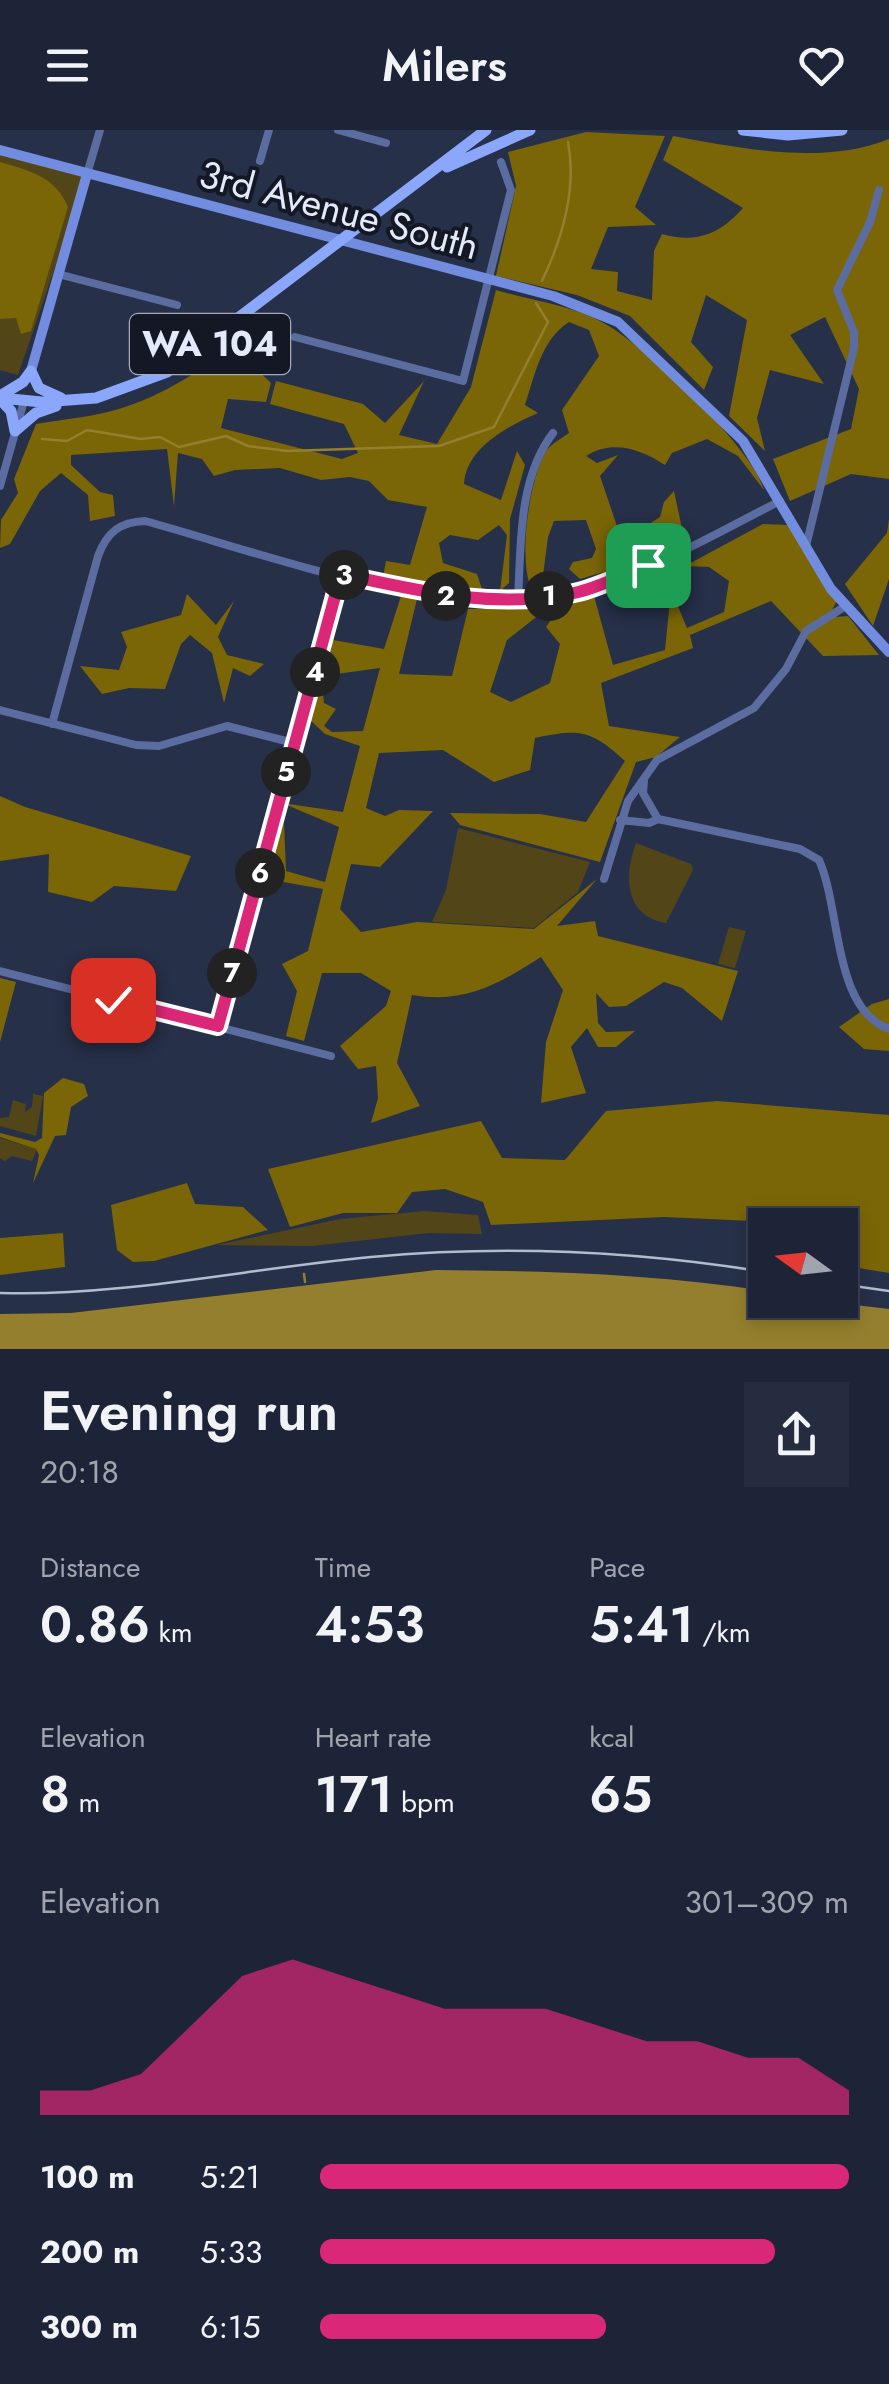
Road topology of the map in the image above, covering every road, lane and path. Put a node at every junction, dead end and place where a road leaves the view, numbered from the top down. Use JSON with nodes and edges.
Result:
{"nodes":[{"id":1,"x":100,"y":130,"type":"edge"},
{"id":2,"x":269,"y":130,"type":"edge"},
{"id":3,"x":338,"y":130,"type":"edge"},
{"id":4,"x":486,"y":130,"type":"edge"},
{"id":5,"x":530,"y":130,"type":"edge"},
{"id":6,"x":743,"y":130,"type":"edge"},
{"id":7,"x":842,"y":130,"type":"edge"},
{"id":8,"x":386,"y":143,"type":"dead end"},
{"id":9,"x":0,"y":150,"type":"edge"},
{"id":10,"x":260,"y":161,"type":"dead end"},
{"id":11,"x":501,"y":162,"type":"dead end"},
{"id":12,"x":88,"y":174,"type":"junction"},
{"id":13,"x":879,"y":190,"type":"dead end"},
{"id":14,"x":405,"y":193,"type":"junction"},
{"id":15,"x":58,"y":274,"type":"junction"},
{"id":16,"x":488,"y":280,"type":"junction"},
{"id":17,"x":177,"y":304,"type":"dead end"},
{"id":18,"x":296,"y":337,"type":"dead end"},
{"id":19,"x":31,"y":370,"type":"junction"},
{"id":20,"x":0,"y":398,"type":"edge"},
{"id":21,"x":24,"y":401,"type":"junction"},
{"id":22,"x":70,"y":402,"type":"junction"},
{"id":23,"x":15,"y":431,"type":"junction"},
{"id":24,"x":552,"y":433,"type":"dead end"},
{"id":25,"x":0,"y":486,"type":"edge"},
{"id":26,"x":780,"y":501,"type":"junction"},
{"id":27,"x":806,"y":546,"type":"junction"},
{"id":28,"x":341,"y":574,"type":"junction"},
{"id":29,"x":518,"y":601,"type":"junction"},
{"id":30,"x":844,"y":607,"type":"junction"},
{"id":31,"x":889,"y":652,"type":"edge"},
{"id":32,"x":0,"y":710,"type":"edge"},
{"id":33,"x":52,"y":724,"type":"junction"},
{"id":34,"x":294,"y":743,"type":"junction"},
{"id":35,"x":644,"y":781,"type":"junction"},
{"id":36,"x":620,"y":820,"type":"junction"},
{"id":37,"x":658,"y":820,"type":"junction"},
{"id":38,"x":604,"y":879,"type":"dead end"},
{"id":39,"x":0,"y":970,"type":"edge"},
{"id":40,"x":218,"y":1026,"type":"junction"},
{"id":41,"x":889,"y":1028,"type":"edge"},
{"id":42,"x":331,"y":1056,"type":"dead end"}],
"edges":[{"from":1,"to":12,"type":"street"},
{"from":2,"to":10,"type":"street"},
{"from":3,"to":8,"type":"street"},
{"from":4,"to":14,"type":"main road","number":"WA 104"},
{"from":5,"to":14,"type":"main road","number":"WA 104"},
{"from":6,"to":7,"type":"main road"},
{"from":9,"to":12,"type":"street","name":"3rd Avenue South"},
{"from":11,"to":16,"type":"street"},
{"from":12,"to":15,"type":"street"},
{"from":12,"to":16,"type":"street","name":"3rd Avenue South"},
{"from":13,"to":27,"type":"street"},
{"from":14,"to":22,"type":"main road","number":"WA 104"},
{"from":15,"to":17,"type":"street"},
{"from":15,"to":19,"type":"street"},
{"from":16,"to":18,"type":"street"},
{"from":16,"to":26,"type":"street","name":"3rd Avenue South"},
{"from":19,"to":20,"type":"main road"},
{"from":19,"to":22,"type":"main road"},
{"from":20,"to":21,"type":"main road","number":"WA 104"},
{"from":20,"to":23,"type":"main road"},
{"from":21,"to":22,"type":"main road","number":"WA 104"},
{"from":21,"to":23,"type":"street"},
{"from":22,"to":23,"type":"main road"},
{"from":23,"to":25,"type":"street"},
{"from":24,"to":29,"type":"street"},
{"from":26,"to":27,"type":"street","name":"3rd Avenue South"},
{"from":26,"to":29,"type":"street"},
{"from":27,"to":30,"type":"street","name":"3rd Avenue South"},
{"from":28,"to":29,"type":"street"},
{"from":28,"to":33,"type":"street"},
{"from":28,"to":34,"type":"street"},
{"from":30,"to":31,"type":"street","name":"3rd Avenue South"},
{"from":30,"to":35,"type":"street"},
{"from":32,"to":33,"type":"street"},
{"from":33,"to":34,"type":"street"},
{"from":34,"to":40,"type":"street"},
{"from":35,"to":36,"type":"street"},
{"from":35,"to":37,"type":"street"},
{"from":36,"to":37,"type":"street"},
{"from":36,"to":38,"type":"street"},
{"from":37,"to":41,"type":"street"},
{"from":39,"to":40,"type":"street"},
{"from":40,"to":42,"type":"street"}]}
